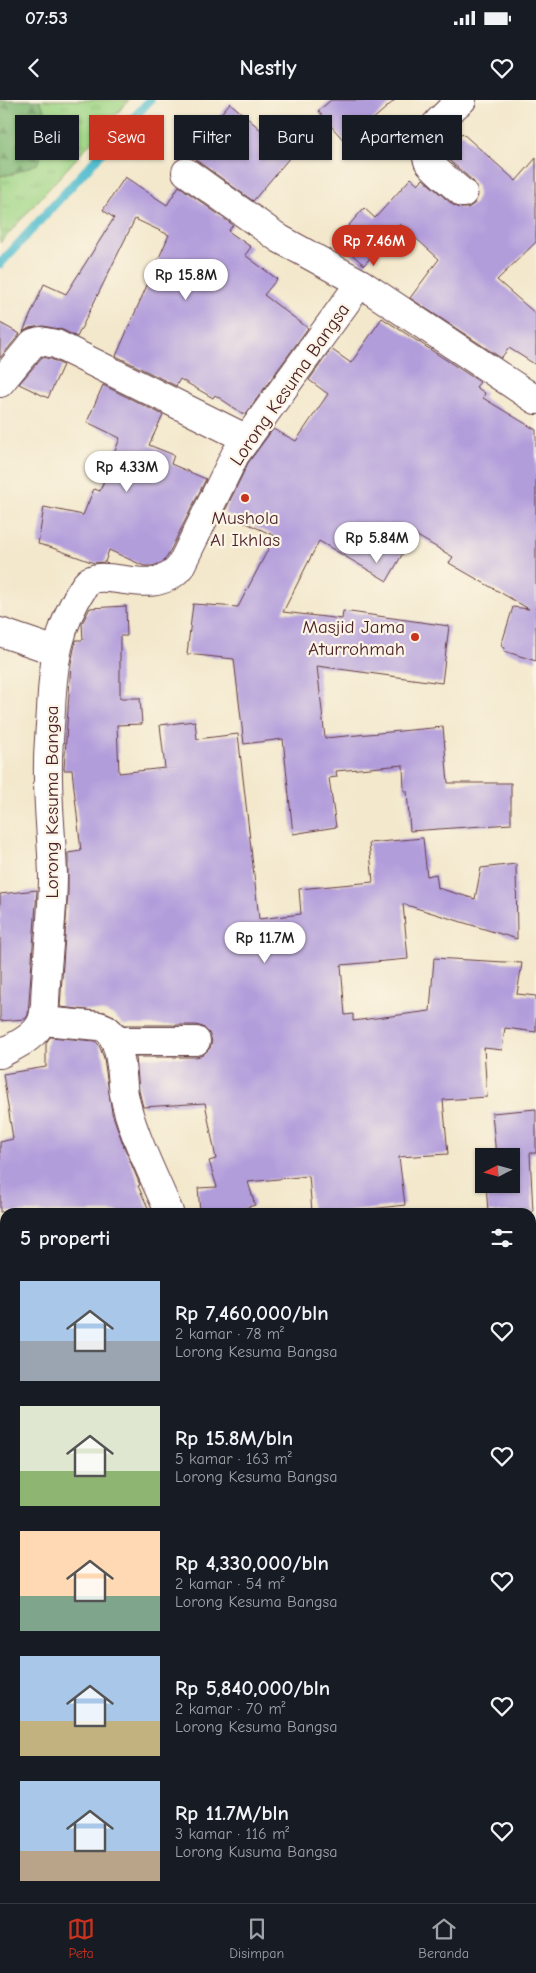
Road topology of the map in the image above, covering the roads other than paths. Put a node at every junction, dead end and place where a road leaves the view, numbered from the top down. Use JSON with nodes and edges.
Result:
{"nodes":[{"id":1,"x":462,"y":100,"type":"edge"},
{"id":2,"x":186,"y":172,"type":"dead end"},
{"id":3,"x":463,"y":193,"type":"dead end"},
{"id":4,"x":360,"y":283,"type":"junction"},
{"id":5,"x":0,"y":383,"type":"edge"},
{"id":6,"x":536,"y":400,"type":"edge"},
{"id":7,"x":246,"y":439,"type":"junction"},
{"id":8,"x":0,"y":632,"type":"edge"},
{"id":9,"x":56,"y":651,"type":"junction"},
{"id":10,"x":42,"y":1021,"type":"junction"},
{"id":11,"x":116,"y":1041,"type":"junction"},
{"id":12,"x":196,"y":1041,"type":"dead end"},
{"id":13,"x":0,"y":1054,"type":"edge"},
{"id":14,"x":167,"y":1208,"type":"edge"}],
"edges":[{"from":1,"to":3,"type":"street"},
{"from":2,"to":4,"type":"street","name":"Lorong Kesuma Bangsa"},
{"from":4,"to":6,"type":"street","name":"Lorong Kesuma Bangsa"},
{"from":4,"to":7,"type":"street","name":"Lorong Kesuma Bangsa"},
{"from":5,"to":7,"type":"street"},
{"from":7,"to":9,"type":"street","name":"Lorong Kesuma Bangsa"},
{"from":8,"to":9,"type":"street"},
{"from":9,"to":10,"type":"street","name":"Lorong Kesuma Bangsa"},
{"from":10,"to":11,"type":"street"},
{"from":10,"to":13,"type":"street"},
{"from":11,"to":12,"type":"street"},
{"from":11,"to":14,"type":"street"}]}
